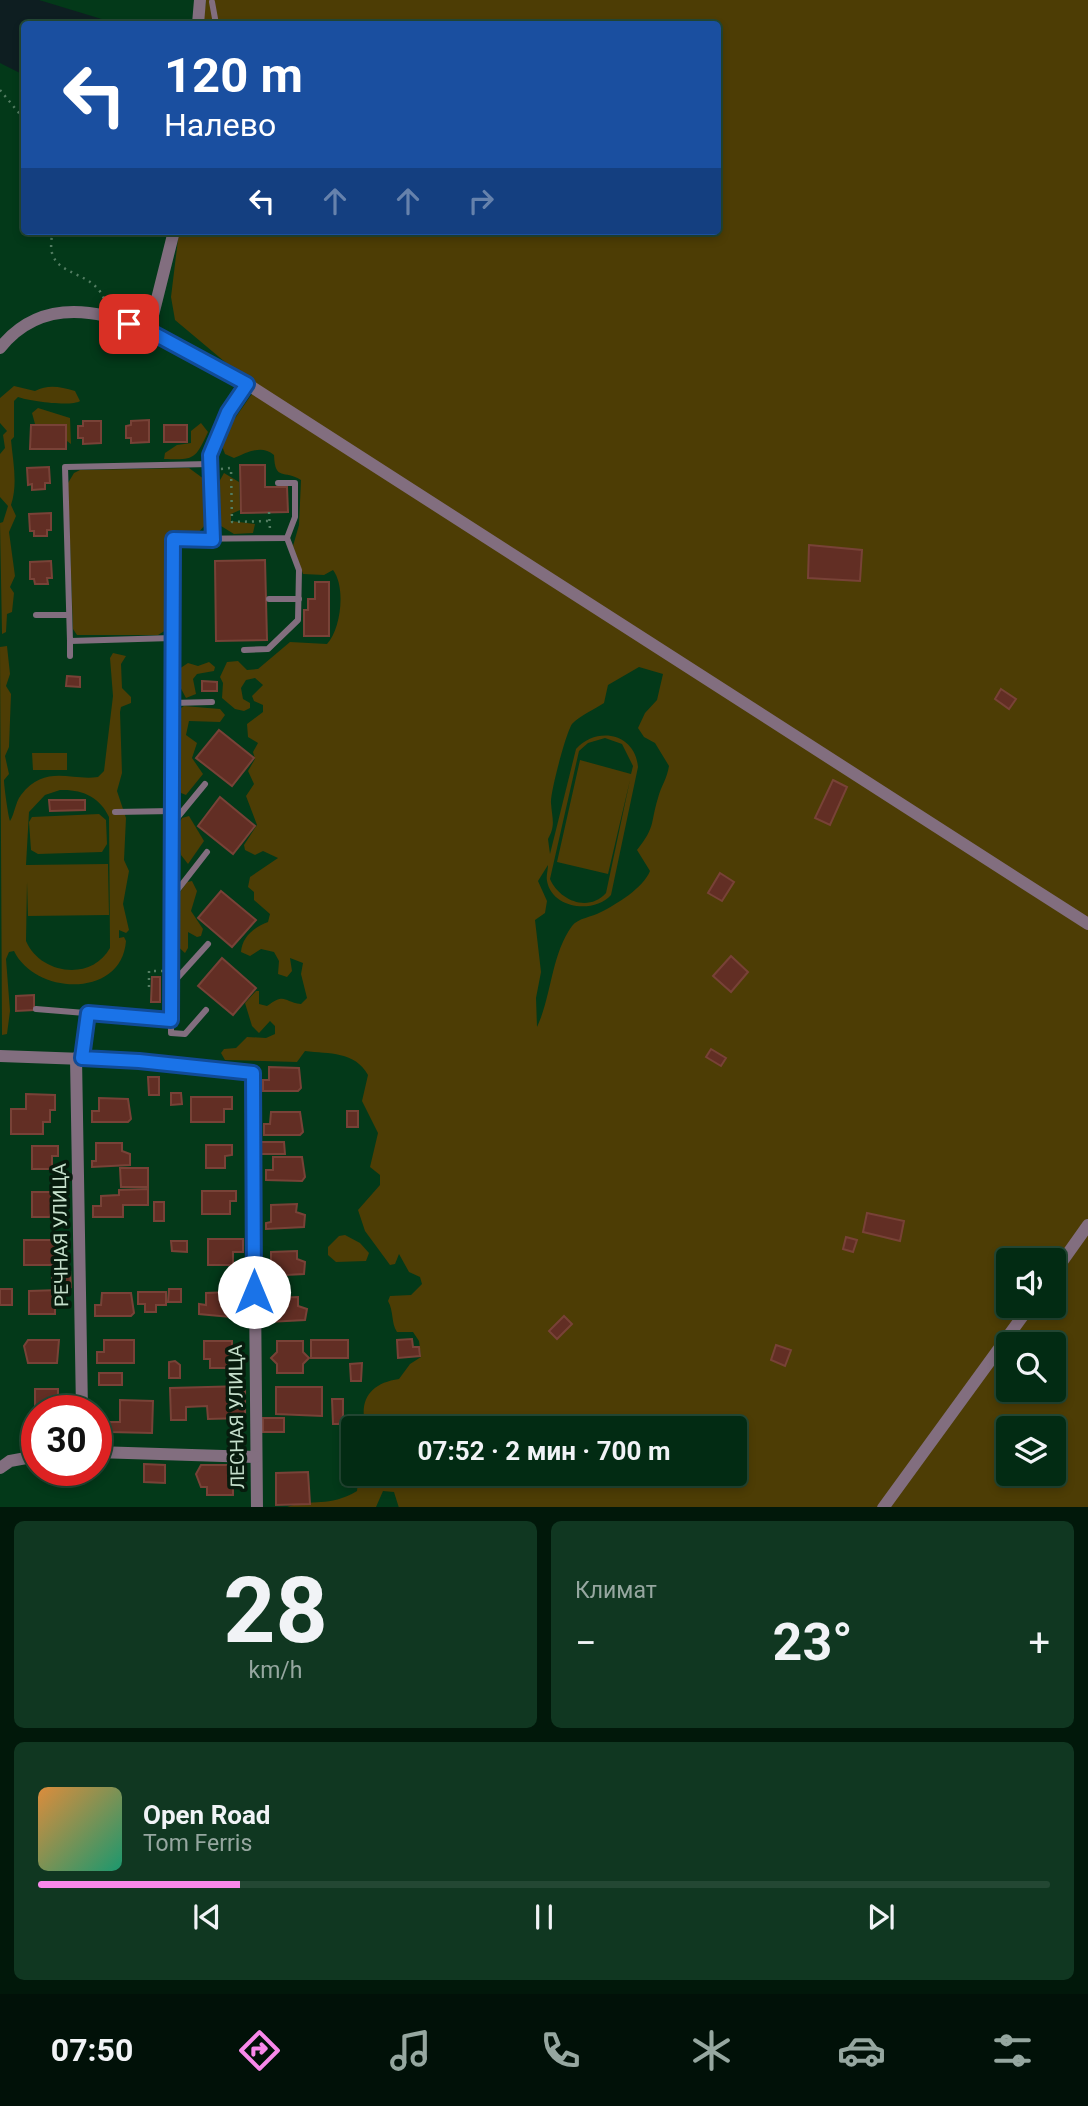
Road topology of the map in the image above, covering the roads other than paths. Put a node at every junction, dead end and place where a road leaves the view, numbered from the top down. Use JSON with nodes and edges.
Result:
{"nodes":[{"id":1,"x":206,"y":1,"type":"edge"},
{"id":2,"x":199,"y":21,"type":"edge"},
{"id":3,"x":215,"y":21,"type":"edge"},
{"id":4,"x":173,"y":235,"type":"edge"},
{"id":5,"x":149,"y":331,"type":"junction"},
{"id":6,"x":0,"y":348,"type":"edge"},
{"id":7,"x":247,"y":384,"type":"junction"},
{"id":8,"x":211,"y":466,"type":"junction"},
{"id":9,"x":278,"y":483,"type":"dead end"},
{"id":10,"x":287,"y":538,"type":"junction"},
{"id":11,"x":213,"y":540,"type":"junction"},
{"id":12,"x":269,"y":599,"type":"dead end"},
{"id":13,"x":299,"y":599,"type":"junction"},
{"id":14,"x":36,"y":615,"type":"dead end"},
{"id":15,"x":69,"y":615,"type":"junction"},
{"id":16,"x":172,"y":638,"type":"junction"},
{"id":17,"x":70,"y":640,"type":"junction"},
{"id":18,"x":244,"y":650,"type":"dead end"},
{"id":19,"x":70,"y":656,"type":"dead end"},
{"id":20,"x":212,"y":702,"type":"dead end"},
{"id":21,"x":172,"y":703,"type":"junction"},
{"id":22,"x":205,"y":784,"type":"dead end"},
{"id":23,"x":172,"y":811,"type":"junction"},
{"id":24,"x":115,"y":812,"type":"dead end"},
{"id":25,"x":172,"y":824,"type":"junction"},
{"id":26,"x":208,"y":852,"type":"dead end"},
{"id":27,"x":171,"y":898,"type":"junction"},
{"id":28,"x":1088,"y":924,"type":"edge"},
{"id":29,"x":208,"y":944,"type":"dead end"},
{"id":30,"x":171,"y":985,"type":"junction"},
{"id":31,"x":36,"y":1009,"type":"dead end"},
{"id":32,"x":206,"y":1010,"type":"dead end"},
{"id":33,"x":88,"y":1013,"type":"junction"},
{"id":34,"x":171,"y":1020,"type":"junction"},
{"id":35,"x":0,"y":1056,"type":"edge"},
{"id":36,"x":79,"y":1058,"type":"junction"},
{"id":37,"x":1088,"y":1226,"type":"edge"},
{"id":38,"x":1066,"y":1256,"type":"edge"},
{"id":39,"x":1021,"y":1318,"type":"edge"},
{"id":40,"x":82,"y":1395,"type":"edge"},
{"id":41,"x":112,"y":1453,"type":"edge"},
{"id":42,"x":255,"y":1457,"type":"junction"},
{"id":43,"x":21,"y":1459,"type":"edge"},
{"id":44,"x":0,"y":1468,"type":"edge"},
{"id":45,"x":257,"y":1507,"type":"edge"},
{"id":46,"x":883,"y":1507,"type":"edge"}],
"edges":[{"from":1,"to":2,"type":"street"},
{"from":1,"to":3,"type":"lane"},
{"from":4,"to":5,"type":"street"},
{"from":5,"to":6,"type":"street"},
{"from":5,"to":7,"type":"street"},
{"from":7,"to":8,"type":"lane"},
{"from":7,"to":28,"type":"street"},
{"from":8,"to":11,"type":"lane"},
{"from":8,"to":15,"type":"lane"},
{"from":9,"to":10,"type":"lane"},
{"from":10,"to":11,"type":"lane"},
{"from":10,"to":13,"type":"lane"},
{"from":11,"to":16,"type":"lane"},
{"from":12,"to":13,"type":"lane"},
{"from":13,"to":18,"type":"lane"},
{"from":14,"to":15,"type":"lane"},
{"from":15,"to":17,"type":"lane"},
{"from":16,"to":17,"type":"lane"},
{"from":16,"to":21,"type":"lane"},
{"from":17,"to":19,"type":"lane"},
{"from":20,"to":21,"type":"lane"},
{"from":21,"to":23,"type":"lane"},
{"from":22,"to":25,"type":"lane"},
{"from":23,"to":24,"type":"lane"},
{"from":23,"to":25,"type":"lane"},
{"from":25,"to":27,"type":"lane"},
{"from":26,"to":27,"type":"lane"},
{"from":27,"to":30,"type":"lane"},
{"from":29,"to":30,"type":"lane"},
{"from":30,"to":34,"type":"lane"},
{"from":31,"to":33,"type":"lane"},
{"from":32,"to":34,"type":"lane"},
{"from":33,"to":34,"type":"lane"},
{"from":33,"to":36,"type":"lane"},
{"from":35,"to":36,"type":"street"},
{"from":36,"to":40,"type":"street","name":"РЕЧНАЯ УЛИЦА"},
{"from":36,"to":42,"type":"street","name":"ЛЕСНАЯ УЛИЦА"},
{"from":37,"to":38,"type":"street"},
{"from":39,"to":46,"type":"street"},
{"from":41,"to":42,"type":"street"},
{"from":42,"to":45,"type":"street","name":"ЛЕСНАЯ УЛИЦА"},
{"from":43,"to":44,"type":"street"}]}
